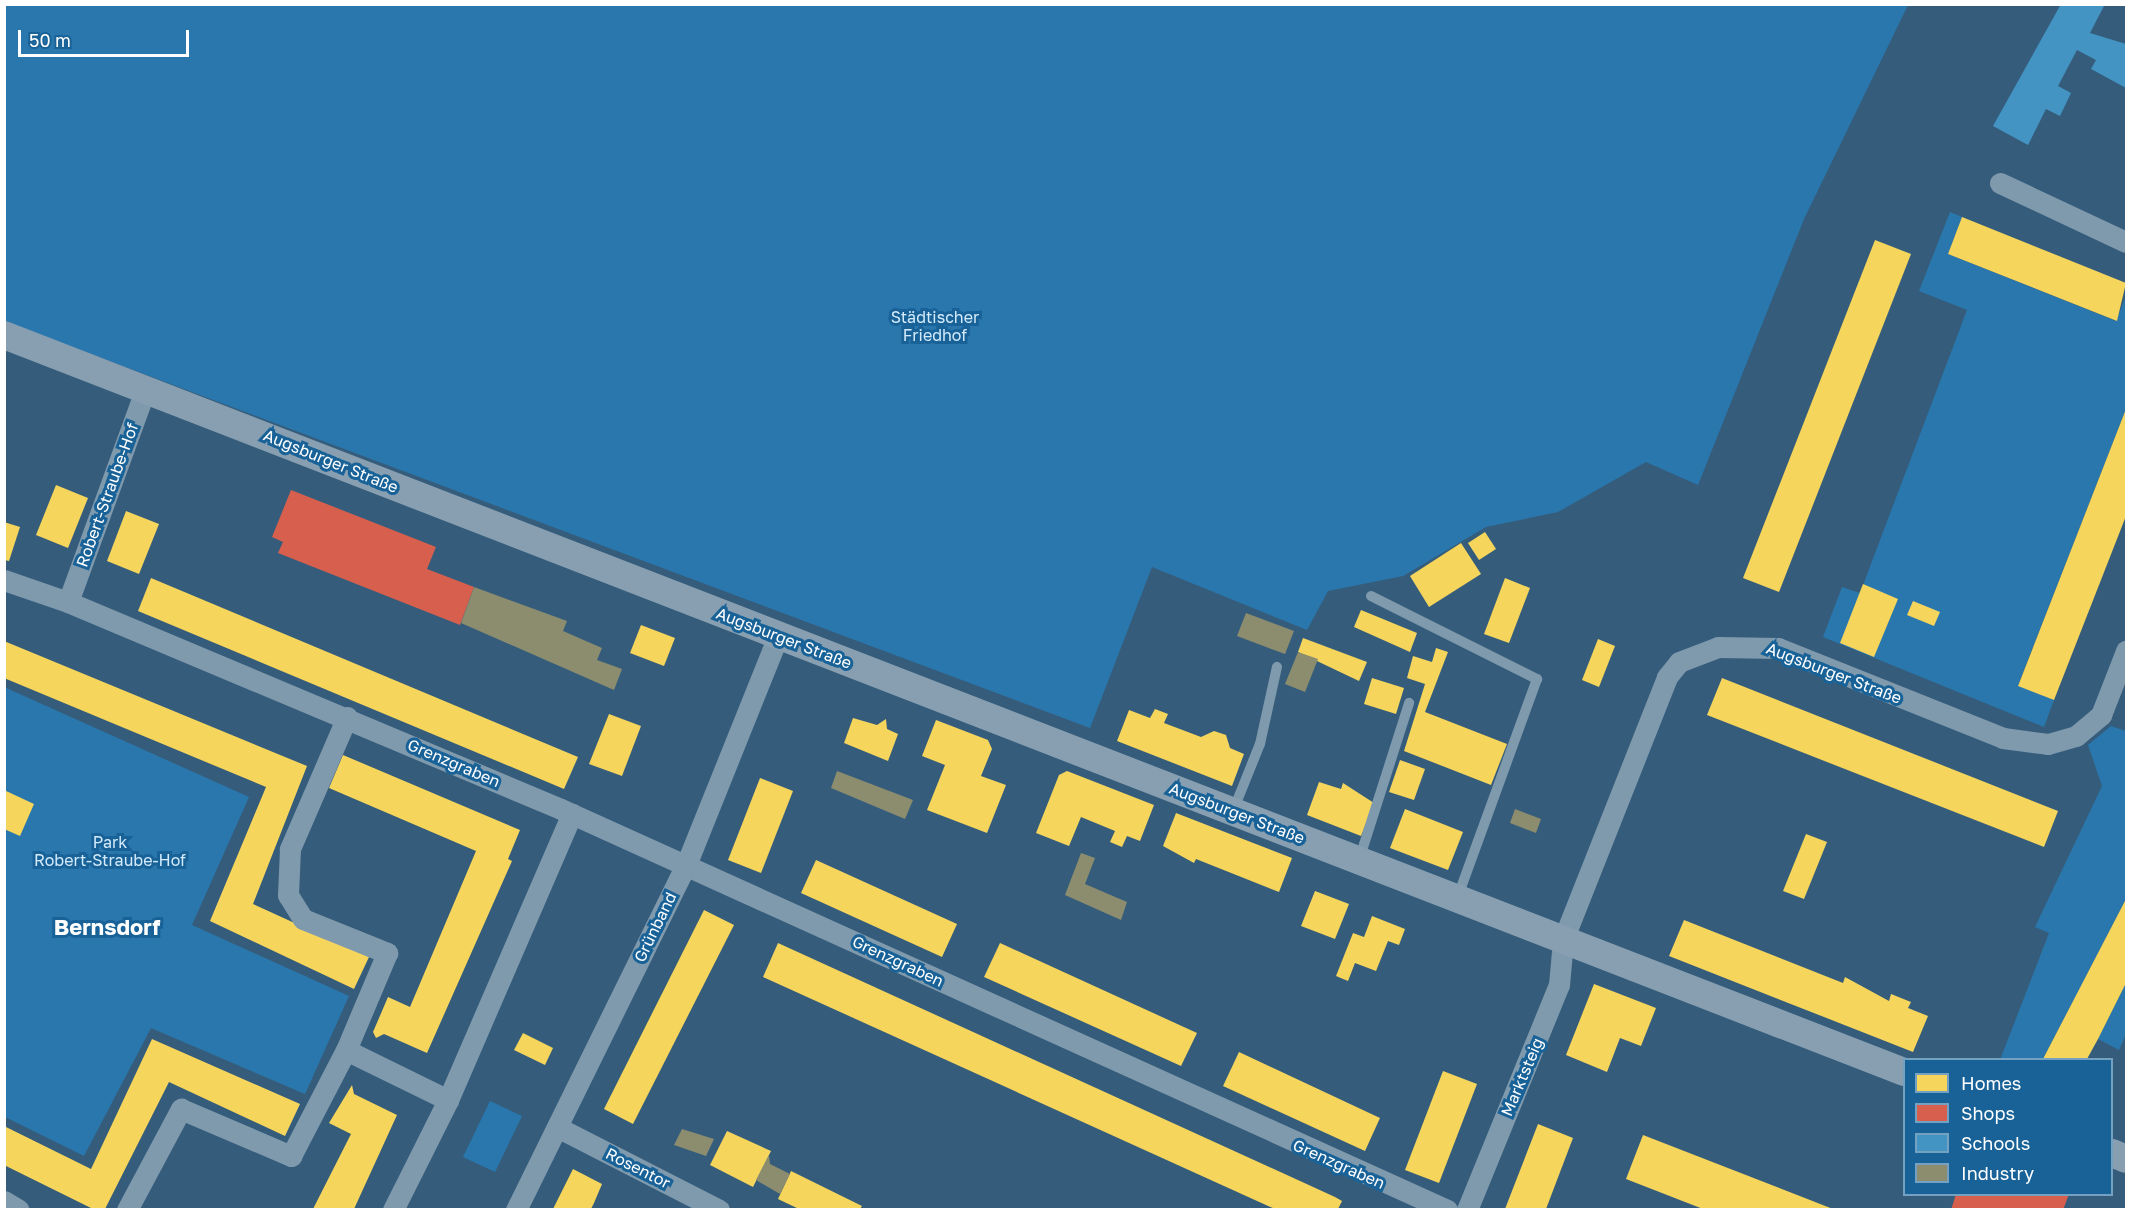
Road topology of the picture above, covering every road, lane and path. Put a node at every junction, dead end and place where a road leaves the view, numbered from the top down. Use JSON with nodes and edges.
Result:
{"nodes":[{"id":1,"x":2000,"y":183,"type":"dead end"},
{"id":2,"x":2127,"y":242,"type":"edge"},
{"id":3,"x":4,"y":335,"type":"edge"},
{"id":4,"x":146,"y":388,"type":"junction"},
{"id":5,"x":4,"y":580,"type":"edge"},
{"id":6,"x":1371,"y":596,"type":"dead end"},
{"id":7,"x":68,"y":602,"type":"junction"},
{"id":8,"x":778,"y":636,"type":"junction"},
{"id":9,"x":2127,"y":651,"type":"edge"},
{"id":10,"x":1277,"y":667,"type":"dead end"},
{"id":11,"x":1409,"y":703,"type":"dead end"},
{"id":12,"x":347,"y":717,"type":"junction"},
{"id":13,"x":1232,"y":812,"type":"junction"},
{"id":14,"x":572,"y":814,"type":"junction"},
{"id":15,"x":1359,"y":860,"type":"junction"},
{"id":16,"x":686,"y":865,"type":"junction"},
{"id":17,"x":1457,"y":899,"type":"junction"},
{"id":18,"x":1563,"y":940,"type":"junction"},
{"id":19,"x":346,"y":1050,"type":"junction"},
{"id":20,"x":1903,"y":1071,"type":"edge"},
{"id":21,"x":448,"y":1100,"type":"junction"},
{"id":22,"x":557,"y":1127,"type":"junction"},
{"id":23,"x":2113,"y":1153,"type":"edge"},
{"id":24,"x":2127,"y":1159,"type":"edge"},
{"id":25,"x":4,"y":1201,"type":"edge"},
{"id":26,"x":20,"y":1209,"type":"edge"},
{"id":27,"x":127,"y":1209,"type":"edge"},
{"id":28,"x":393,"y":1209,"type":"edge"},
{"id":29,"x":516,"y":1209,"type":"edge"},
{"id":30,"x":718,"y":1209,"type":"edge"},
{"id":31,"x":1447,"y":1209,"type":"edge"},
{"id":32,"x":1467,"y":1209,"type":"edge"}],
"edges":[{"from":1,"to":2,"type":"street"},
{"from":3,"to":4,"type":"street","name":"Augsburger Straße"},
{"from":4,"to":7,"type":"street","name":"Robert-Straube-Hof"},
{"from":4,"to":8,"type":"street","name":"Augsburger Straße"},
{"from":5,"to":7,"type":"street","name":"Grenzgraben"},
{"from":6,"to":17,"type":"lane"},
{"from":7,"to":12,"type":"street","name":"Grenzgraben"},
{"from":8,"to":13,"type":"street","name":"Augsburger Straße"},
{"from":8,"to":16,"type":"street","name":"Grünband"},
{"from":9,"to":18,"type":"street","name":"Augsburger Straße"},
{"from":10,"to":13,"type":"lane"},
{"from":11,"to":15,"type":"lane"},
{"from":12,"to":14,"type":"street","name":"Grenzgraben"},
{"from":12,"to":19,"type":"street"},
{"from":13,"to":15,"type":"street","name":"Augsburger Straße"},
{"from":14,"to":16,"type":"street","name":"Grenzgraben"},
{"from":14,"to":21,"type":"street"},
{"from":15,"to":17,"type":"street","name":"Augsburger Straße"},
{"from":16,"to":22,"type":"street","name":"Grünband"},
{"from":16,"to":31,"type":"street","name":"Grenzgraben"},
{"from":17,"to":18,"type":"street","name":"Augsburger Straße"},
{"from":18,"to":20,"type":"street","name":"Augsburger Straße"},
{"from":18,"to":32,"type":"street","name":"Marktsteig"},
{"from":19,"to":21,"type":"street"},
{"from":19,"to":27,"type":"street"},
{"from":21,"to":28,"type":"street"},
{"from":22,"to":29,"type":"street","name":"Grünband"},
{"from":22,"to":30,"type":"street","name":"Rosentor"},
{"from":23,"to":24,"type":"street"},
{"from":25,"to":26,"type":"street"}]}
